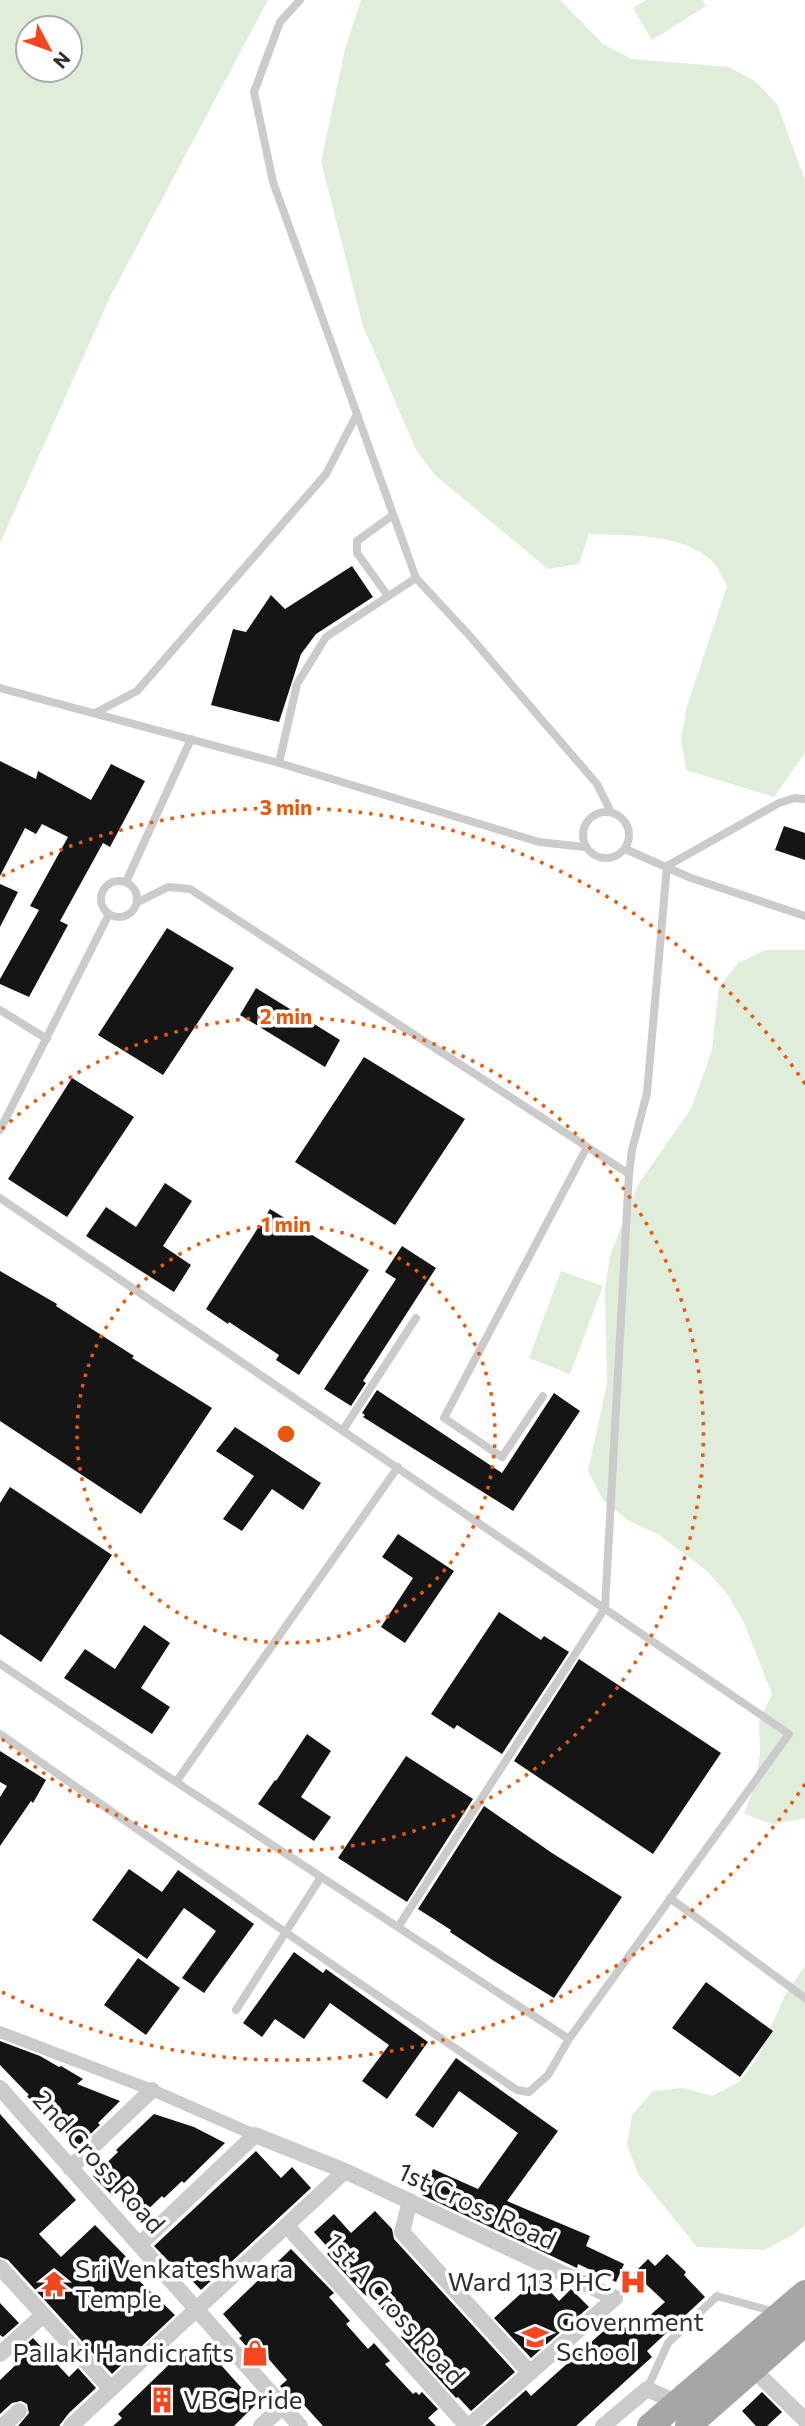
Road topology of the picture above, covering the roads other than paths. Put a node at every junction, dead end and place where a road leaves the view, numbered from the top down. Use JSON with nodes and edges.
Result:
{"nodes":[{"id":1,"x":300,"y":0,"type":"edge"},
{"id":2,"x":357,"y":414,"type":"junction"},
{"id":3,"x":393,"y":515,"type":"junction"},
{"id":4,"x":416,"y":578,"type":"junction"},
{"id":5,"x":388,"y":596,"type":"junction"},
{"id":6,"x":0,"y":688,"type":"edge"},
{"id":7,"x":95,"y":713,"type":"junction"},
{"id":8,"x":191,"y":739,"type":"junction"},
{"id":9,"x":279,"y":763,"type":"junction"},
{"id":10,"x":805,"y":799,"type":"edge"},
{"id":11,"x":611,"y":812,"type":"junction"},
{"id":12,"x":585,"y":847,"type":"junction"},
{"id":13,"x":625,"y":849,"type":"junction"},
{"id":14,"x":667,"y":866,"type":"junction"},
{"id":15,"x":126,"y":882,"type":"junction"},
{"id":16,"x":138,"y":902,"type":"junction"},
{"id":17,"x":109,"y":914,"type":"junction"},
{"id":18,"x":805,"y":916,"type":"edge"},
{"id":19,"x":0,"y":1010,"type":"edge"},
{"id":20,"x":47,"y":1039,"type":"junction"},
{"id":21,"x":0,"y":1130,"type":"edge"},
{"id":22,"x":587,"y":1147,"type":"junction"},
{"id":23,"x":629,"y":1174,"type":"junction"},
{"id":24,"x":0,"y":1198,"type":"edge"},
{"id":25,"x":416,"y":1318,"type":"dead end"},
{"id":26,"x":543,"y":1396,"type":"dead end"},
{"id":27,"x":343,"y":1430,"type":"junction"},
{"id":28,"x":398,"y":1467,"type":"junction"},
{"id":29,"x":605,"y":1608,"type":"junction"},
{"id":30,"x":0,"y":1664,"type":"edge"},
{"id":31,"x":0,"y":1734,"type":"edge"},
{"id":32,"x":176,"y":1782,"type":"junction"},
{"id":33,"x":321,"y":1877,"type":"junction"},
{"id":34,"x":670,"y":1898,"type":"junction"},
{"id":35,"x":398,"y":1927,"type":"junction"},
{"id":36,"x":286,"y":1933,"type":"junction"},
{"id":37,"x":805,"y":1998,"type":"edge"},
{"id":38,"x":236,"y":2010,"type":"dead end"},
{"id":39,"x":0,"y":2032,"type":"edge"},
{"id":40,"x":569,"y":2039,"type":"junction"},
{"id":41,"x":0,"y":2088,"type":"edge"},
{"id":42,"x":152,"y":2090,"type":"junction"},
{"id":43,"x":255,"y":2135,"type":"junction"},
{"id":44,"x":70,"y":2168,"type":"junction"},
{"id":45,"x":345,"y":2171,"type":"junction"},
{"id":46,"x":410,"y":2201,"type":"junction"},
{"id":47,"x":287,"y":2226,"type":"junction"},
{"id":48,"x":139,"y":2245,"type":"junction"},
{"id":49,"x":0,"y":2267,"type":"edge"},
{"id":50,"x":805,"y":2293,"type":"edge"},
{"id":51,"x":197,"y":2309,"type":"junction"},
{"id":52,"x":43,"y":2315,"type":"junction"},
{"id":53,"x":793,"y":2319,"type":"edge"},
{"id":54,"x":0,"y":2354,"type":"edge"},
{"id":55,"x":754,"y":2370,"type":"junction"},
{"id":56,"x":530,"y":2372,"type":"junction"},
{"id":57,"x":111,"y":2389,"type":"junction"},
{"id":58,"x":648,"y":2389,"type":"junction"},
{"id":59,"x":282,"y":2407,"type":"junction"},
{"id":60,"x":19,"y":2411,"type":"dead end"},
{"id":61,"x":688,"y":2419,"type":"edge"},
{"id":62,"x":805,"y":2420,"type":"edge"},
{"id":63,"x":3,"y":2426,"type":"edge"},
{"id":64,"x":71,"y":2426,"type":"edge"},
{"id":65,"x":261,"y":2426,"type":"edge"},
{"id":66,"x":300,"y":2426,"type":"edge"},
{"id":67,"x":468,"y":2426,"type":"edge"},
{"id":68,"x":603,"y":2426,"type":"edge"},
{"id":69,"x":650,"y":2426,"type":"edge"}],
"edges":[{"from":1,"to":2,"type":"lane"},
{"from":2,"to":3,"type":"lane"},
{"from":2,"to":7,"type":"lane"},
{"from":3,"to":4,"type":"lane"},
{"from":3,"to":5,"type":"lane"},
{"from":4,"to":5,"type":"lane"},
{"from":4,"to":11,"type":"lane"},
{"from":5,"to":9,"type":"lane"},
{"from":6,"to":7,"type":"lane"},
{"from":7,"to":8,"type":"lane"},
{"from":8,"to":9,"type":"lane"},
{"from":8,"to":15,"type":"lane"},
{"from":9,"to":12,"type":"lane"},
{"from":10,"to":14,"type":"lane"},
{"from":11,"to":12,"type":"lane"},
{"from":11,"to":13,"type":"lane"},
{"from":12,"to":13,"type":"lane"},
{"from":13,"to":14,"type":"lane"},
{"from":14,"to":18,"type":"lane"},
{"from":14,"to":23,"type":"lane"},
{"from":15,"to":16,"type":"lane"},
{"from":15,"to":17,"type":"lane"},
{"from":16,"to":17,"type":"lane"},
{"from":16,"to":22,"type":"lane"},
{"from":17,"to":20,"type":"lane"},
{"from":19,"to":20,"type":"lane"},
{"from":20,"to":21,"type":"lane"},
{"from":22,"to":23,"type":"lane"},
{"from":22,"to":26,"type":"lane"},
{"from":23,"to":29,"type":"lane"},
{"from":24,"to":27,"type":"lane"},
{"from":25,"to":27,"type":"lane"},
{"from":27,"to":28,"type":"lane"},
{"from":28,"to":29,"type":"lane"},
{"from":28,"to":32,"type":"lane"},
{"from":29,"to":34,"type":"lane"},
{"from":29,"to":35,"type":"lane"},
{"from":30,"to":32,"type":"lane"},
{"from":31,"to":36,"type":"lane"},
{"from":32,"to":33,"type":"lane"},
{"from":33,"to":35,"type":"lane"},
{"from":33,"to":36,"type":"lane"},
{"from":34,"to":37,"type":"lane"},
{"from":34,"to":40,"type":"lane"},
{"from":35,"to":40,"type":"lane"},
{"from":36,"to":38,"type":"lane"},
{"from":36,"to":40,"type":"lane"},
{"from":39,"to":42,"type":"street"},
{"from":41,"to":44,"type":"street","name":"2nd Cross Road"},
{"from":42,"to":43,"type":"street"},
{"from":42,"to":44,"type":"street"},
{"from":43,"to":45,"type":"street","name":"1st Cross Road"},
{"from":43,"to":48,"type":"street"},
{"from":44,"to":48,"type":"street","name":"2nd Cross Road"},
{"from":45,"to":46,"type":"street","name":"1st Cross Road"},
{"from":45,"to":47,"type":"street"},
{"from":46,"to":56,"type":"street"},
{"from":46,"to":56,"type":"street","name":"1st Cross Road"},
{"from":47,"to":51,"type":"street"},
{"from":47,"to":67,"type":"street","name":"1st A Cross Road"},
{"from":48,"to":51,"type":"street","name":"2nd Cross Road"},
{"from":49,"to":52,"type":"street"},
{"from":50,"to":53,"type":"main road"},
{"from":51,"to":57,"type":"street"},
{"from":51,"to":59,"type":"street","name":"2nd Cross Road"},
{"from":52,"to":54,"type":"street"},
{"from":52,"to":57,"type":"street"},
{"from":53,"to":55,"type":"main road"},
{"from":53,"to":58,"type":"lane"},
{"from":53,"to":61,"type":"main road"},
{"from":55,"to":61,"type":"main road"},
{"from":55,"to":62,"type":"street"},
{"from":56,"to":67,"type":"street","name":"1st Cross Road"},
{"from":57,"to":64,"type":"street"},
{"from":58,"to":61,"type":"street"},
{"from":58,"to":68,"type":"street"},
{"from":59,"to":65,"type":"street"},
{"from":59,"to":66,"type":"street","name":"2nd Cross Road"},
{"from":60,"to":63,"type":"street"},
{"from":61,"to":69,"type":"main road"}]}
